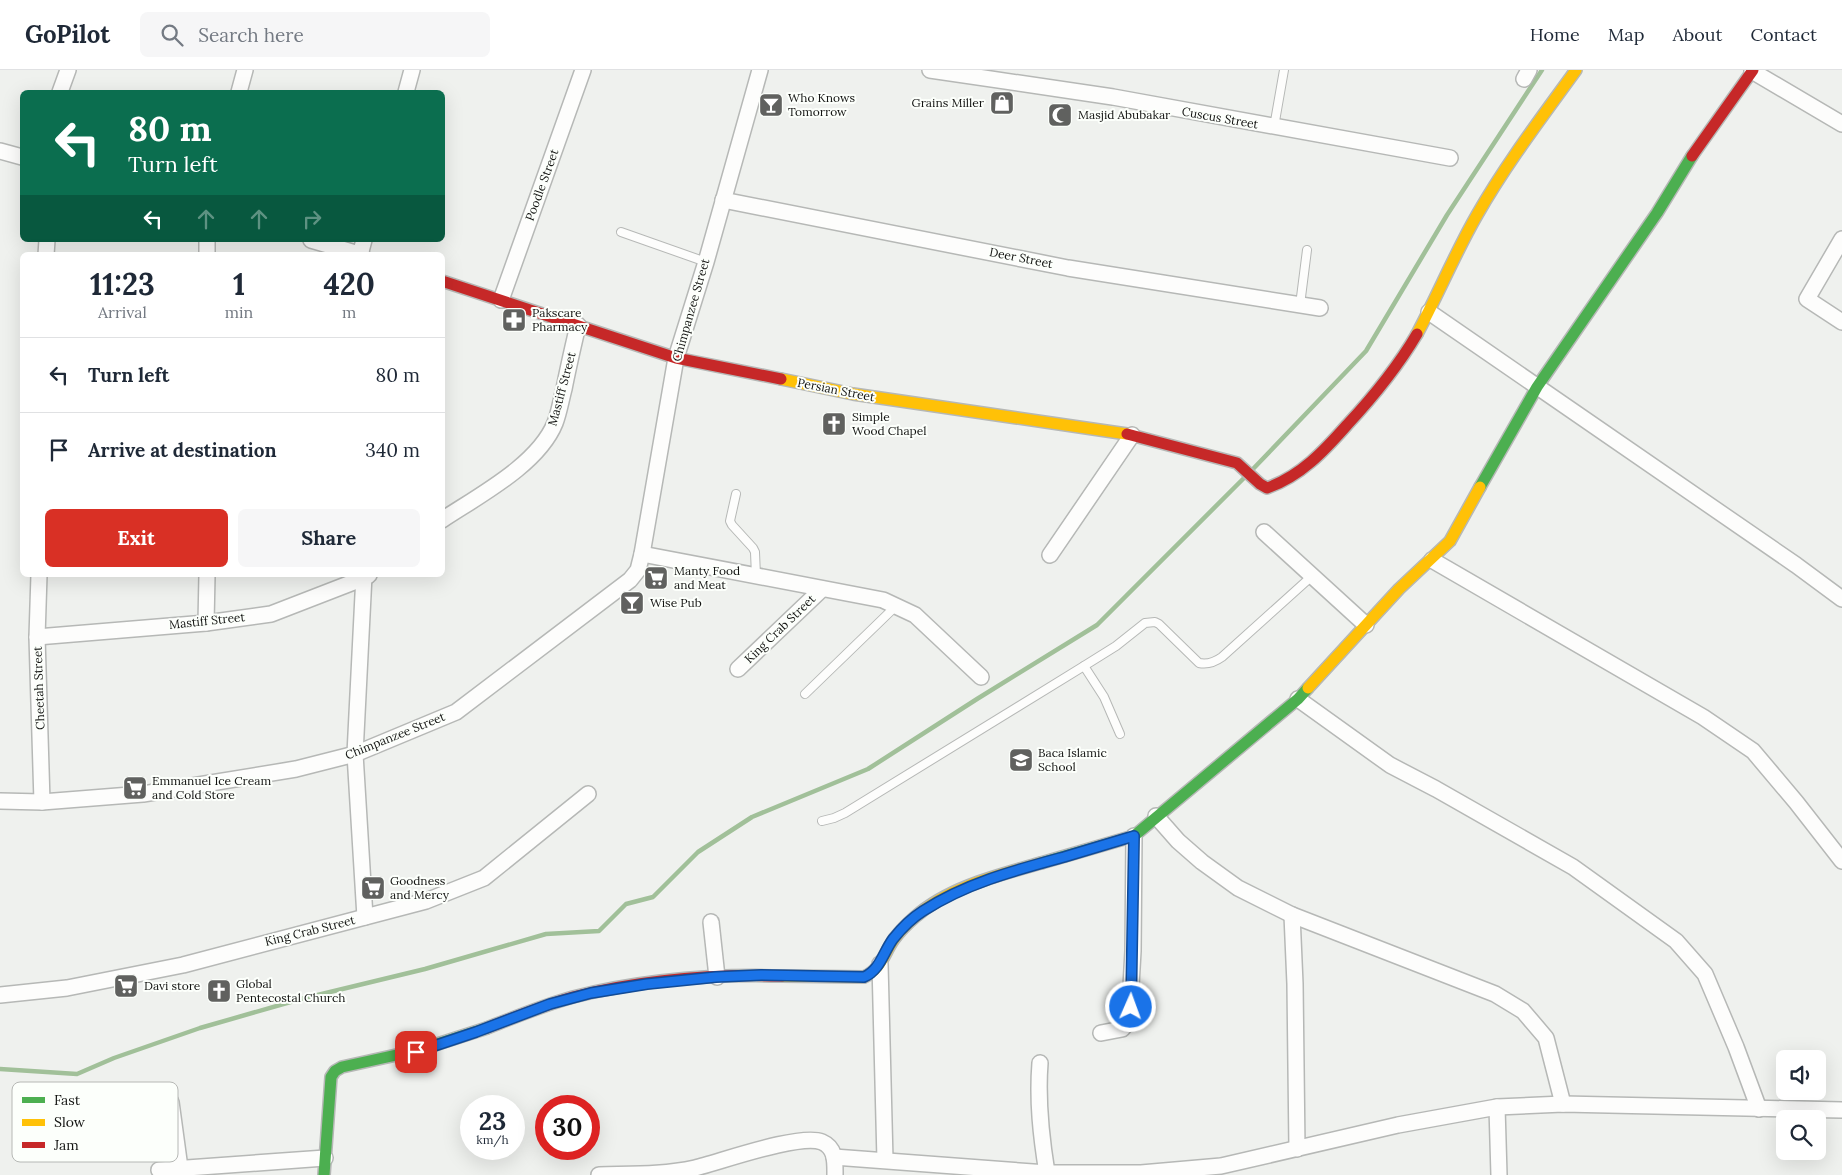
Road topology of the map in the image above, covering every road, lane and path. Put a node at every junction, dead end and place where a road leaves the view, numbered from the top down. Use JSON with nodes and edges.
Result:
{"nodes":[{"id":1,"x":68,"y":70,"type":"edge"},
{"id":2,"x":245,"y":70,"type":"edge"},
{"id":3,"x":412,"y":70,"type":"edge"},
{"id":4,"x":583,"y":70,"type":"edge"},
{"id":5,"x":760,"y":70,"type":"edge"},
{"id":6,"x":930,"y":70,"type":"edge"},
{"id":7,"x":1284,"y":70,"type":"edge"},
{"id":8,"x":1576,"y":70,"type":"edge"},
{"id":9,"x":1752,"y":70,"type":"edge"},
{"id":10,"x":1007,"y":76,"type":"edge"},
{"id":11,"x":61,"y":90,"type":"edge"},
{"id":12,"x":240,"y":90,"type":"edge"},
{"id":13,"x":407,"y":90,"type":"edge"},
{"id":14,"x":1842,"y":124,"type":"edge"},
{"id":15,"x":1274,"y":127,"type":"junction"},
{"id":16,"x":0,"y":150,"type":"edge"},
{"id":17,"x":20,"y":156,"type":"edge"},
{"id":18,"x":1450,"y":158,"type":"dead end"},
{"id":19,"x":723,"y":200,"type":"junction"},
{"id":20,"x":621,"y":232,"type":"dead end"},
{"id":21,"x":1842,"y":238,"type":"edge"},
{"id":22,"x":318,"y":242,"type":"edge"},
{"id":23,"x":1307,"y":250,"type":"dead end"},
{"id":24,"x":351,"y":252,"type":"edge"},
{"id":25,"x":706,"y":262,"type":"junction"},
{"id":26,"x":445,"y":282,"type":"edge"},
{"id":27,"x":501,"y":300,"type":"junction"},
{"id":28,"x":1300,"y":304,"type":"junction"},
{"id":29,"x":1320,"y":308,"type":"dead end"},
{"id":30,"x":1429,"y":312,"type":"junction"},
{"id":31,"x":1842,"y":322,"type":"edge"},
{"id":32,"x":578,"y":325,"type":"junction"},
{"id":33,"x":676,"y":358,"type":"junction"},
{"id":34,"x":1537,"y":387,"type":"junction"},
{"id":35,"x":1132,"y":435,"type":"junction"},
{"id":36,"x":736,"y":494,"type":"dead end"},
{"id":37,"x":445,"y":518,"type":"edge"},
{"id":38,"x":1264,"y":532,"type":"dead end"},
{"id":39,"x":642,"y":554,"type":"junction"},
{"id":40,"x":1050,"y":555,"type":"dead end"},
{"id":41,"x":1432,"y":560,"type":"junction"},
{"id":42,"x":756,"y":576,"type":"junction"},
{"id":43,"x":1312,"y":576,"type":"junction"},
{"id":44,"x":39,"y":577,"type":"edge"},
{"id":45,"x":206,"y":577,"type":"edge"},
{"id":46,"x":364,"y":577,"type":"edge"},
{"id":47,"x":366,"y":577,"type":"edge"},
{"id":48,"x":822,"y":588,"type":"junction"},
{"id":49,"x":1842,"y":599,"type":"edge"},
{"id":50,"x":896,"y":606,"type":"junction"},
{"id":51,"x":206,"y":622,"type":"junction"},
{"id":52,"x":1366,"y":625,"type":"junction"},
{"id":53,"x":37,"y":636,"type":"junction"},
{"id":54,"x":1084,"y":666,"type":"junction"},
{"id":55,"x":738,"y":669,"type":"dead end"},
{"id":56,"x":981,"y":677,"type":"dead end"},
{"id":57,"x":805,"y":694,"type":"dead end"},
{"id":58,"x":1298,"y":698,"type":"junction"},
{"id":59,"x":1120,"y":734,"type":"dead end"},
{"id":60,"x":355,"y":754,"type":"junction"},
{"id":61,"x":588,"y":794,"type":"dead end"},
{"id":62,"x":0,"y":801,"type":"edge"},
{"id":63,"x":42,"y":802,"type":"junction"},
{"id":64,"x":1156,"y":816,"type":"junction"},
{"id":65,"x":822,"y":822,"type":"dead end"},
{"id":66,"x":1134,"y":836,"type":"junction"},
{"id":67,"x":1842,"y":862,"type":"edge"},
{"id":68,"x":1292,"y":915,"type":"junction"},
{"id":69,"x":365,"y":917,"type":"junction"},
{"id":70,"x":711,"y":922,"type":"dead end"},
{"id":71,"x":880,"y":964,"type":"junction"},
{"id":72,"x":716,"y":977,"type":"junction"},
{"id":73,"x":0,"y":995,"type":"edge"},
{"id":74,"x":1101,"y":1034,"type":"dead end"},
{"id":75,"x":1040,"y":1063,"type":"dead end"},
{"id":76,"x":1564,"y":1104,"type":"junction"},
{"id":77,"x":1498,"y":1107,"type":"junction"},
{"id":78,"x":1759,"y":1109,"type":"junction"},
{"id":79,"x":1842,"y":1110,"type":"edge"},
{"id":80,"x":1297,"y":1149,"type":"junction"},
{"id":81,"x":178,"y":1153,"type":"edge"},
{"id":82,"x":834,"y":1157,"type":"junction"},
{"id":83,"x":325,"y":1158,"type":"junction"},
{"id":84,"x":885,"y":1160,"type":"junction"},
{"id":85,"x":180,"y":1168,"type":"junction"},
{"id":86,"x":159,"y":1170,"type":"dead end"},
{"id":87,"x":1047,"y":1173,"type":"junction"},
{"id":88,"x":324,"y":1175,"type":"edge"},
{"id":89,"x":599,"y":1175,"type":"edge"},
{"id":90,"x":835,"y":1175,"type":"edge"},
{"id":91,"x":1499,"y":1175,"type":"edge"}],
"edges":[{"from":1,"to":11,"type":"street"},
{"from":2,"to":12,"type":"street"},
{"from":3,"to":13,"type":"street"},
{"from":4,"to":27,"type":"street","name":"Poodle Street"},
{"from":5,"to":19,"type":"street","name":"Chimpanzee Street"},
{"from":6,"to":10,"type":"street","name":"Cuscus Street"},
{"from":7,"to":15,"type":"lane"},
{"from":8,"to":30,"type":"street"},
{"from":9,"to":14,"type":"street"},
{"from":9,"to":34,"type":"street"},
{"from":10,"to":15,"type":"street","name":"Cuscus Street"},
{"from":15,"to":18,"type":"street","name":"Cuscus Street"},
{"from":16,"to":17,"type":"street"},
{"from":19,"to":25,"type":"street","name":"Chimpanzee Street"},
{"from":19,"to":28,"type":"street","name":"Deer Street"},
{"from":20,"to":25,"type":"lane"},
{"from":21,"to":31,"type":"street"},
{"from":22,"to":24,"type":"street"},
{"from":23,"to":28,"type":"lane"},
{"from":25,"to":33,"type":"street","name":"Chimpanzee Street"},
{"from":26,"to":27,"type":"street","name":"Persian Street"},
{"from":27,"to":32,"type":"street","name":"Persian Street"},
{"from":28,"to":29,"type":"street","name":"Deer Street"},
{"from":30,"to":34,"type":"street"},
{"from":30,"to":35,"type":"street","name":"Persian Street"},
{"from":32,"to":33,"type":"street","name":"Persian Street"},
{"from":32,"to":37,"type":"street","name":"Mastiff Street"},
{"from":33,"to":35,"type":"street","name":"Persian Street"},
{"from":33,"to":39,"type":"street","name":"Chimpanzee Street"},
{"from":34,"to":41,"type":"street"},
{"from":34,"to":49,"type":"street"},
{"from":35,"to":40,"type":"street"},
{"from":36,"to":42,"type":"lane"},
{"from":38,"to":43,"type":"street"},
{"from":39,"to":42,"type":"street"},
{"from":39,"to":60,"type":"street","name":"Chimpanzee Street"},
{"from":41,"to":52,"type":"street"},
{"from":41,"to":67,"type":"street"},
{"from":42,"to":48,"type":"street"},
{"from":43,"to":52,"type":"street"},
{"from":43,"to":54,"type":"lane"},
{"from":44,"to":53,"type":"street","name":"Cheetah Street"},
{"from":45,"to":51,"type":"street"},
{"from":46,"to":51,"type":"street","name":"Mastiff Street"},
{"from":47,"to":60,"type":"street"},
{"from":48,"to":50,"type":"street"},
{"from":48,"to":55,"type":"street","name":"King Crab Street"},
{"from":50,"to":56,"type":"street"},
{"from":50,"to":57,"type":"lane"},
{"from":51,"to":53,"type":"street","name":"Mastiff Street"},
{"from":52,"to":58,"type":"street"},
{"from":53,"to":63,"type":"street","name":"Cheetah Street"},
{"from":54,"to":59,"type":"lane"},
{"from":54,"to":65,"type":"lane"},
{"from":58,"to":64,"type":"street"},
{"from":58,"to":78,"type":"street"},
{"from":60,"to":63,"type":"street","name":"Chimpanzee Street"},
{"from":60,"to":69,"type":"street"},
{"from":61,"to":69,"type":"street","name":"King Crab Street"},
{"from":62,"to":63,"type":"street","name":"Chimpanzee Street"},
{"from":64,"to":66,"type":"street"},
{"from":64,"to":68,"type":"street"},
{"from":66,"to":71,"type":"street"},
{"from":66,"to":74,"type":"street"},
{"from":68,"to":76,"type":"street"},
{"from":68,"to":80,"type":"street"},
{"from":69,"to":73,"type":"street","name":"King Crab Street"},
{"from":70,"to":72,"type":"street"},
{"from":71,"to":72,"type":"street"},
{"from":71,"to":84,"type":"street"},
{"from":72,"to":83,"type":"street"},
{"from":75,"to":87,"type":"street"},
{"from":76,"to":77,"type":"street"},
{"from":76,"to":78,"type":"street"},
{"from":77,"to":80,"type":"street"},
{"from":77,"to":91,"type":"street"},
{"from":78,"to":79,"type":"street"},
{"from":80,"to":87,"type":"street"},
{"from":81,"to":85,"type":"street"},
{"from":82,"to":84,"type":"street"},
{"from":82,"to":89,"type":"street"},
{"from":82,"to":90,"type":"street"},
{"from":83,"to":85,"type":"street"},
{"from":83,"to":88,"type":"street"},
{"from":84,"to":87,"type":"street"},
{"from":85,"to":86,"type":"street"}]}
